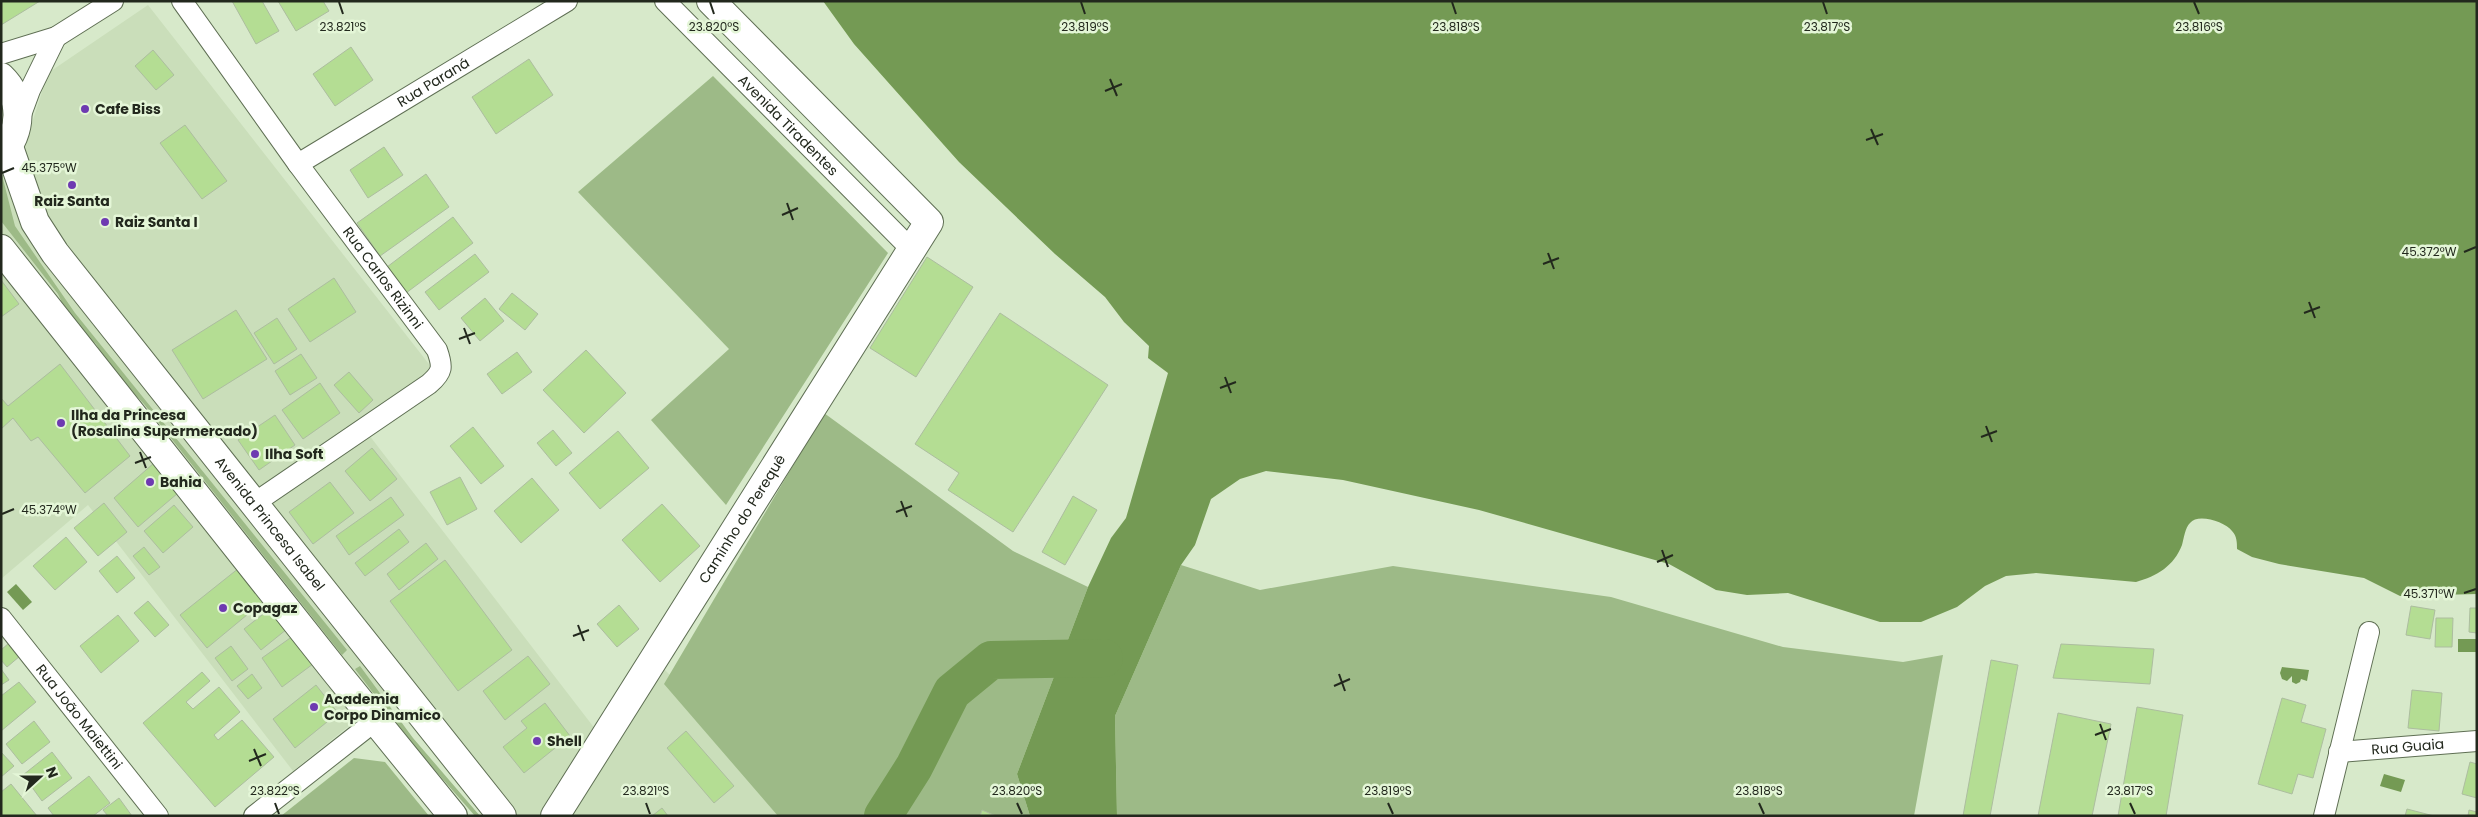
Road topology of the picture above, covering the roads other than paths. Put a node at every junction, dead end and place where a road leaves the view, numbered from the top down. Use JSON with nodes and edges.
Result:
{"nodes":[{"id":1,"x":114,"y":1,"type":"edge"},
{"id":2,"x":182,"y":1,"type":"edge"},
{"id":3,"x":567,"y":1,"type":"edge"},
{"id":4,"x":665,"y":1,"type":"edge"},
{"id":5,"x":711,"y":1,"type":"edge"},
{"id":6,"x":56,"y":38,"type":"junction"},
{"id":7,"x":1,"y":54,"type":"edge"},
{"id":8,"x":1,"y":77,"type":"edge"},
{"id":9,"x":9,"y":142,"type":"edge"},
{"id":10,"x":298,"y":164,"type":"junction"},
{"id":11,"x":1,"y":249,"type":"edge"},
{"id":12,"x":911,"y":249,"type":"junction"},
{"id":13,"x":253,"y":504,"type":"junction"},
{"id":14,"x":1,"y":618,"type":"edge"},
{"id":15,"x":2369,"y":632,"type":"dead end"},
{"id":16,"x":375,"y":721,"type":"junction"},
{"id":17,"x":2477,"y":741,"type":"edge"},
{"id":18,"x":2339,"y":752,"type":"junction"},
{"id":19,"x":158,"y":816,"type":"edge"},
{"id":20,"x":254,"y":816,"type":"edge"},
{"id":21,"x":453,"y":816,"type":"edge"},
{"id":22,"x":502,"y":816,"type":"edge"},
{"id":23,"x":555,"y":816,"type":"edge"},
{"id":24,"x":2324,"y":816,"type":"edge"}],
"edges":[{"from":1,"to":6,"type":"street"},
{"from":2,"to":10,"type":"street","name":"Rua Carlos Rizinni"},
{"from":3,"to":10,"type":"street","name":"Rua Paraná"},
{"from":4,"to":12,"type":"street","name":"Avenida Tiradentes"},
{"from":5,"to":12,"type":"main road","name":"Caminho do Perequê"},
{"from":6,"to":7,"type":"street"},
{"from":6,"to":9,"type":"street"},
{"from":8,"to":9,"type":"main road","name":"Avenida Princesa Isabel"},
{"from":9,"to":13,"type":"main road","name":"Avenida Princesa Isabel"},
{"from":10,"to":13,"type":"street","name":"Rua Carlos Rizinni"},
{"from":11,"to":16,"type":"main road"},
{"from":12,"to":23,"type":"main road","name":"Caminho do Perequê"},
{"from":13,"to":22,"type":"main road","name":"Avenida Princesa Isabel"},
{"from":14,"to":19,"type":"street","name":"Rua João Maiettini"},
{"from":15,"to":18,"type":"street"},
{"from":16,"to":20,"type":"street"},
{"from":16,"to":21,"type":"main road"},
{"from":17,"to":18,"type":"street","name":"Rua Guaia"},
{"from":18,"to":24,"type":"street"}]}
